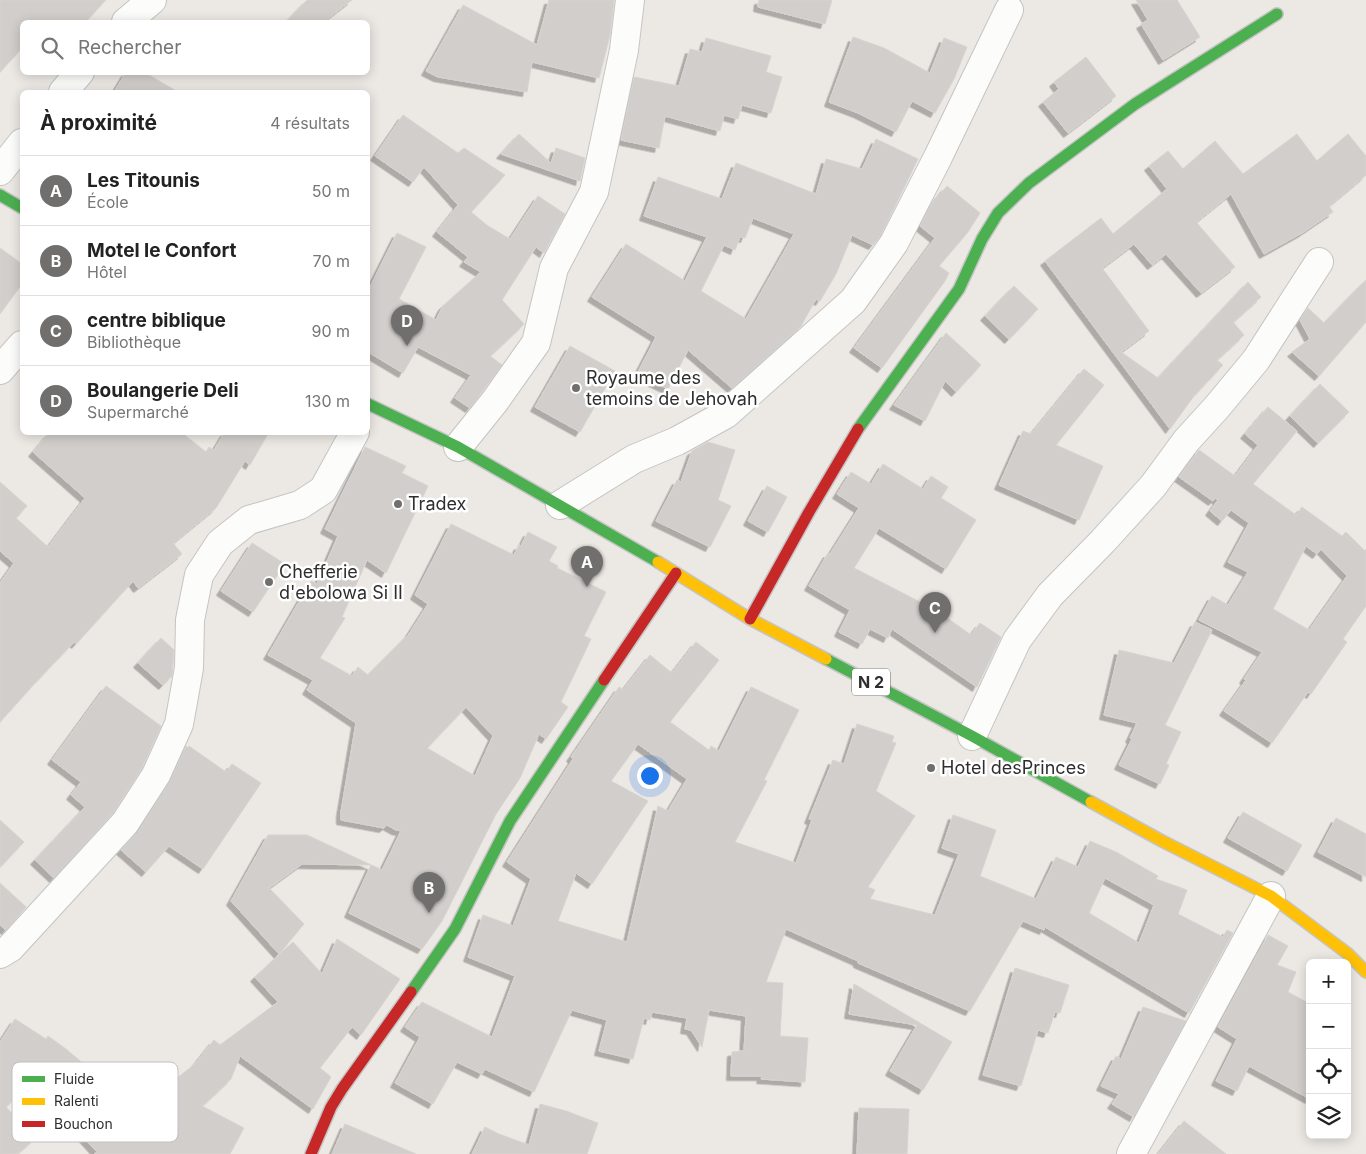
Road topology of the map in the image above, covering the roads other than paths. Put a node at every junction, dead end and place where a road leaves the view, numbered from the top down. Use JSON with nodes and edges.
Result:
{"nodes":[{"id":1,"x":152,"y":0,"type":"edge"},
{"id":2,"x":630,"y":0,"type":"edge"},
{"id":3,"x":1009,"y":10,"type":"dead end"},
{"id":4,"x":1278,"y":14,"type":"dead end"},
{"id":5,"x":128,"y":20,"type":"edge"},
{"id":6,"x":77,"y":75,"type":"edge"},
{"id":7,"x":65,"y":90,"type":"edge"},
{"id":8,"x":20,"y":146,"type":"edge"},
{"id":9,"x":0,"y":171,"type":"edge"},
{"id":10,"x":0,"y":195,"type":"edge"},
{"id":11,"x":20,"y":207,"type":"edge"},
{"id":12,"x":1320,"y":262,"type":"dead end"},
{"id":13,"x":20,"y":346,"type":"edge"},
{"id":14,"x":0,"y":370,"type":"edge"},
{"id":15,"x":370,"y":408,"type":"edge"},
{"id":16,"x":353,"y":435,"type":"edge"},
{"id":17,"x":458,"y":447,"type":"junction"},
{"id":18,"x":560,"y":505,"type":"junction"},
{"id":19,"x":676,"y":572,"type":"junction"},
{"id":20,"x":750,"y":619,"type":"junction"},
{"id":21,"x":972,"y":736,"type":"junction"},
{"id":22,"x":1271,"y":896,"type":"junction"},
{"id":23,"x":0,"y":954,"type":"edge"},
{"id":24,"x":1366,"y":972,"type":"edge"},
{"id":25,"x":311,"y":1154,"type":"edge"},
{"id":26,"x":1131,"y":1154,"type":"edge"}],
"edges":[{"from":1,"to":5,"type":"street"},
{"from":2,"to":17,"type":"street"},
{"from":3,"to":18,"type":"street"},
{"from":4,"to":20,"type":"main road"},
{"from":6,"to":7,"type":"street"},
{"from":8,"to":9,"type":"street"},
{"from":10,"to":11,"type":"main road"},
{"from":12,"to":21,"type":"street"},
{"from":13,"to":14,"type":"street"},
{"from":15,"to":17,"type":"main road","number":"N 2"},
{"from":16,"to":23,"type":"street"},
{"from":17,"to":18,"type":"main road","number":"N 2"},
{"from":18,"to":19,"type":"main road","number":"N 2"},
{"from":19,"to":20,"type":"main road","number":"N 2"},
{"from":19,"to":25,"type":"main road"},
{"from":20,"to":21,"type":"main road","number":"N 2"},
{"from":21,"to":22,"type":"main road","number":"N 2"},
{"from":22,"to":24,"type":"main road","number":"N 2"},
{"from":22,"to":26,"type":"street"}]}
